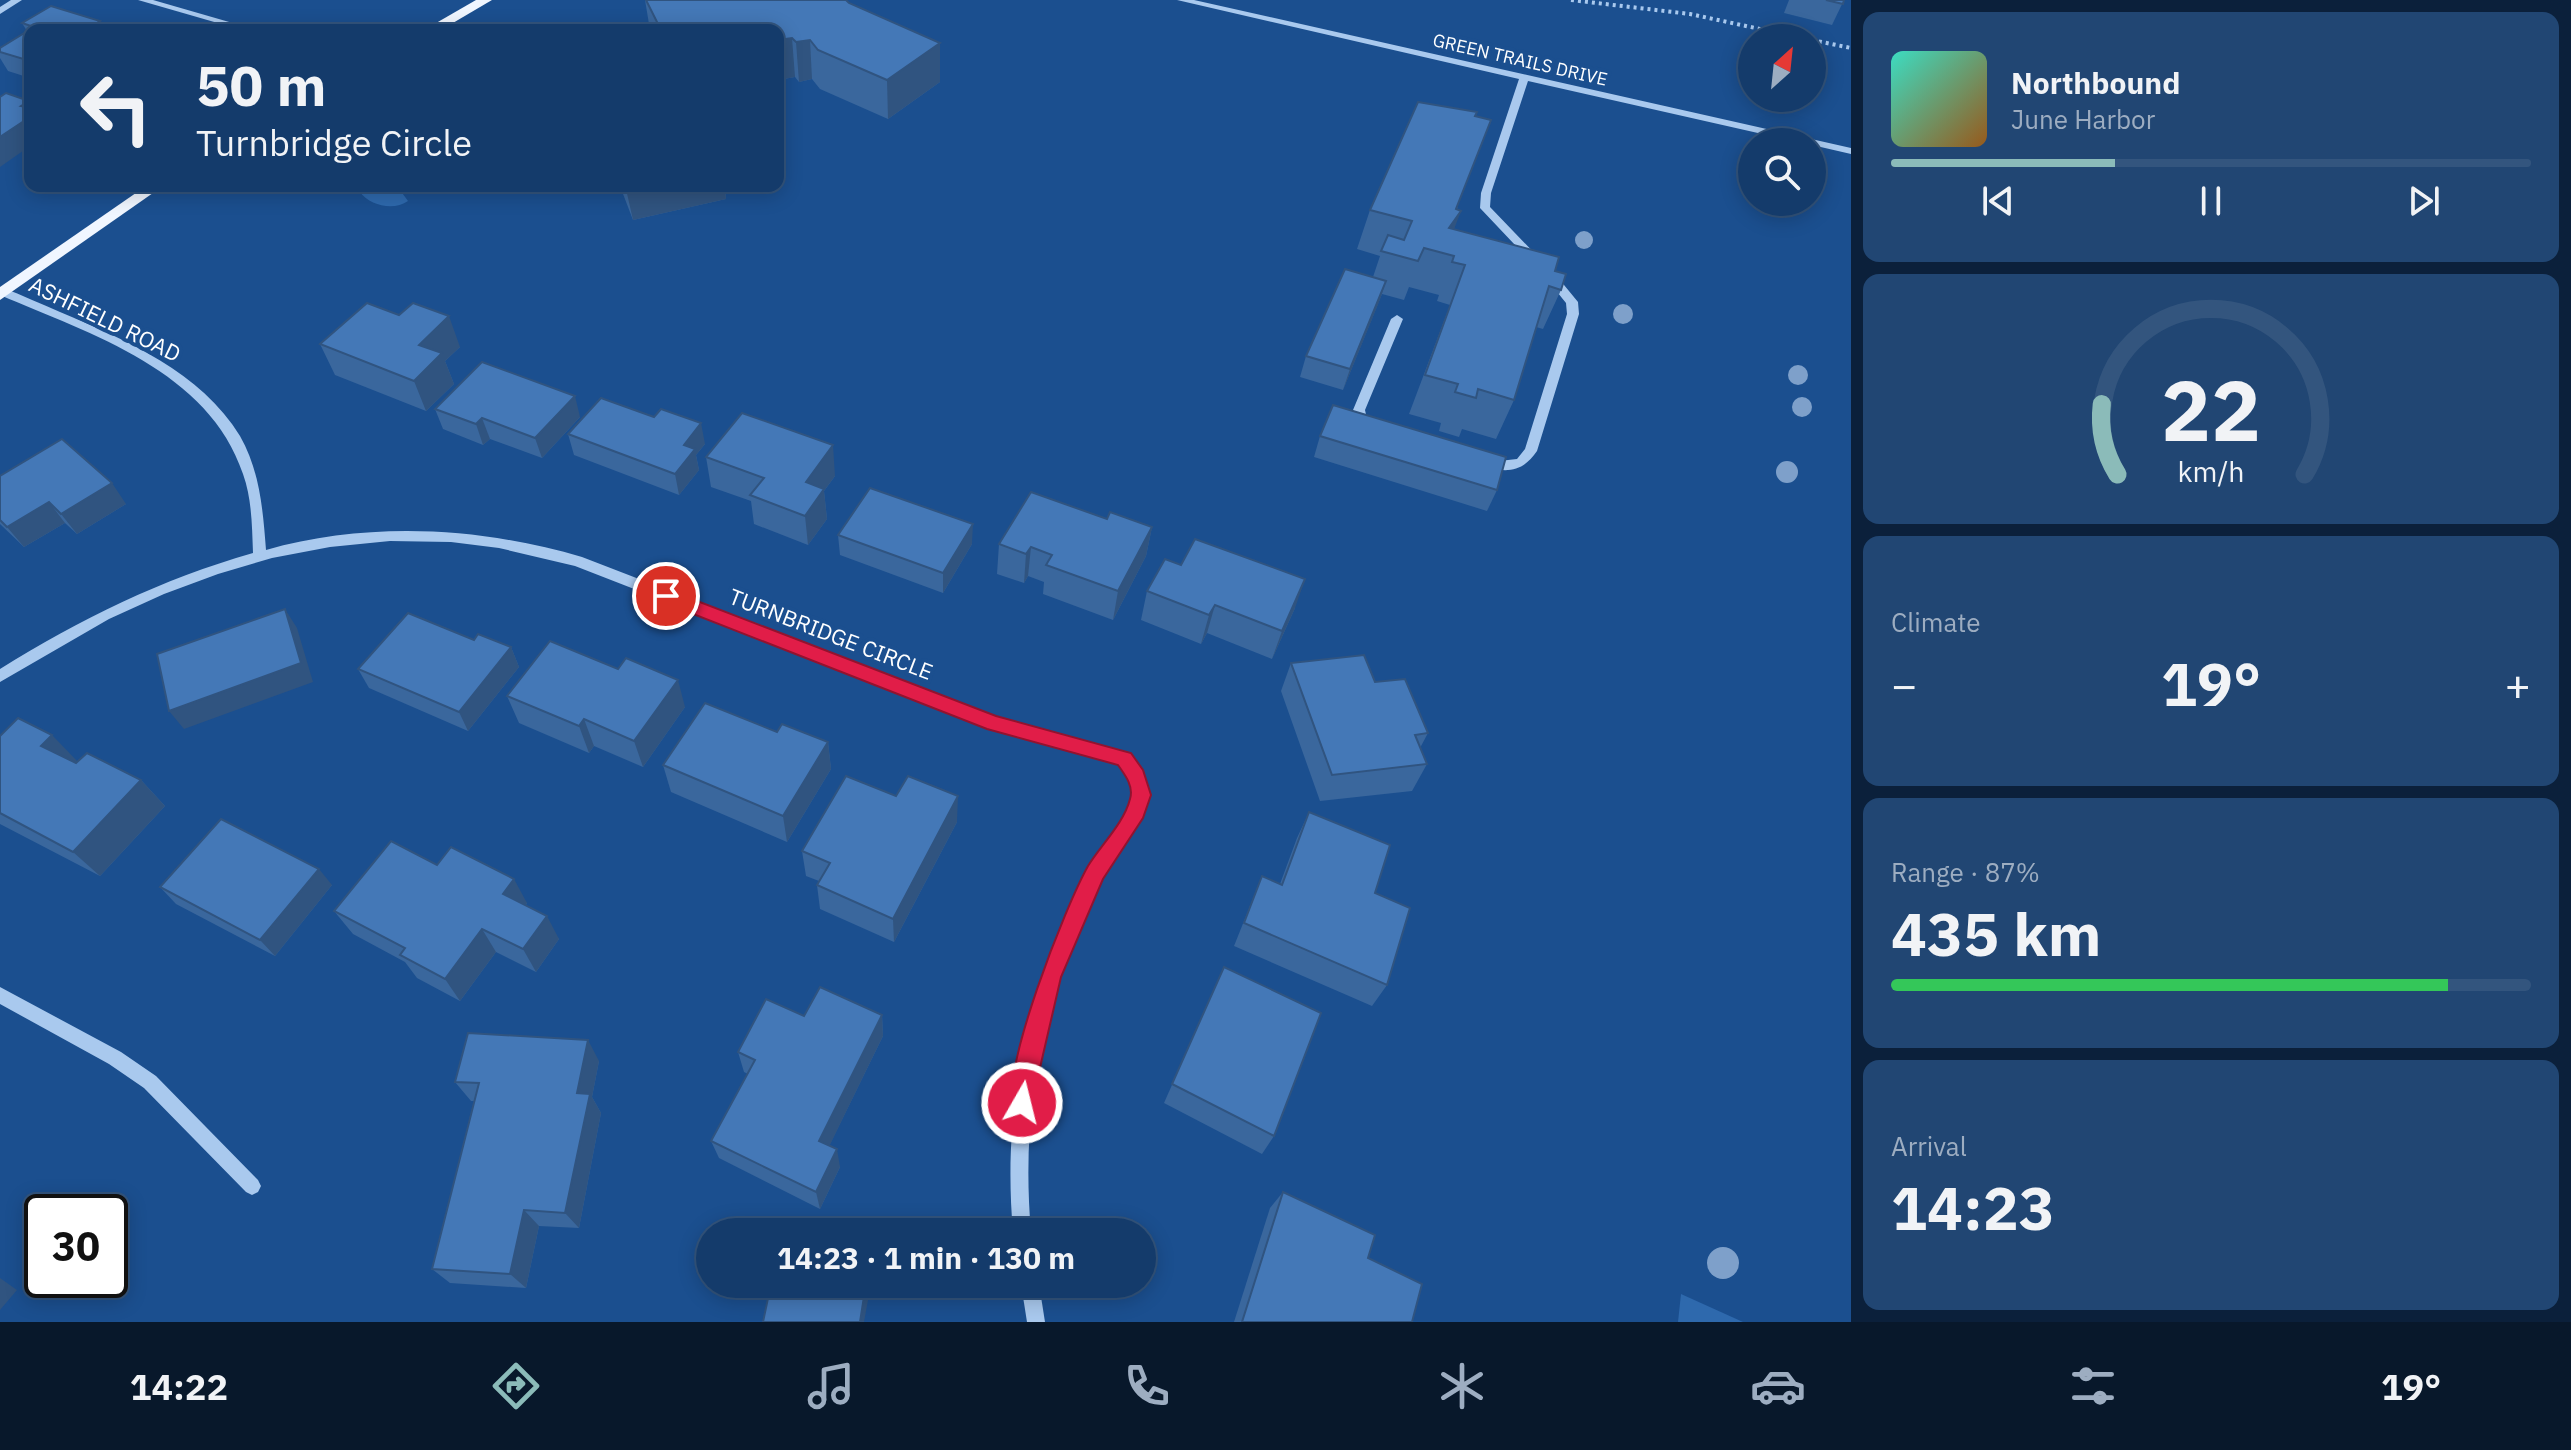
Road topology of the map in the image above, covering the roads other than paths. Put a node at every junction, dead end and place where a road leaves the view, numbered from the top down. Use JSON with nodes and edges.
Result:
{"nodes":[{"id":1,"x":17,"y":0,"type":"edge"},
{"id":2,"x":143,"y":0,"type":"edge"},
{"id":3,"x":486,"y":0,"type":"edge"},
{"id":4,"x":1182,"y":0,"type":"edge"},
{"id":5,"x":0,"y":11,"type":"edge"},
{"id":6,"x":230,"y":24,"type":"edge"},
{"id":7,"x":442,"y":24,"type":"edge"},
{"id":8,"x":1525,"y":77,"type":"junction"},
{"id":9,"x":1851,"y":151,"type":"edge"},
{"id":10,"x":147,"y":192,"type":"edge"},
{"id":11,"x":2,"y":293,"type":"edge"},
{"id":12,"x":1397,"y":319,"type":"dead end"},
{"id":13,"x":1384,"y":431,"type":"edge"},
{"id":14,"x":1467,"y":457,"type":"edge"},
{"id":15,"x":260,"y":554,"type":"junction"},
{"id":16,"x":0,"y":676,"type":"edge"},
{"id":17,"x":0,"y":995,"type":"edge"},
{"id":18,"x":252,"y":1186,"type":"dead end"},
{"id":19,"x":1021,"y":1218,"type":"edge"},
{"id":20,"x":1032,"y":1298,"type":"edge"},
{"id":21,"x":1036,"y":1322,"type":"edge"}],
"edges":[{"from":1,"to":5,"type":"street"},
{"from":2,"to":6,"type":"street"},
{"from":3,"to":7,"type":"main road"},
{"from":4,"to":8,"type":"street","name":"GREEN TRAILS DRIVE"},
{"from":8,"to":9,"type":"street","name":"GREEN TRAILS DRIVE"},
{"from":8,"to":14,"type":"street"},
{"from":10,"to":11,"type":"main road"},
{"from":11,"to":15,"type":"street","name":"ASHFIELD ROAD"},
{"from":12,"to":13,"type":"street"},
{"from":15,"to":16,"type":"street","name":"TURNBRIDGE CIRCLE"},
{"from":15,"to":19,"type":"street","name":"TURNBRIDGE CIRCLE"},
{"from":17,"to":18,"type":"street"},
{"from":20,"to":21,"type":"street"}]}
